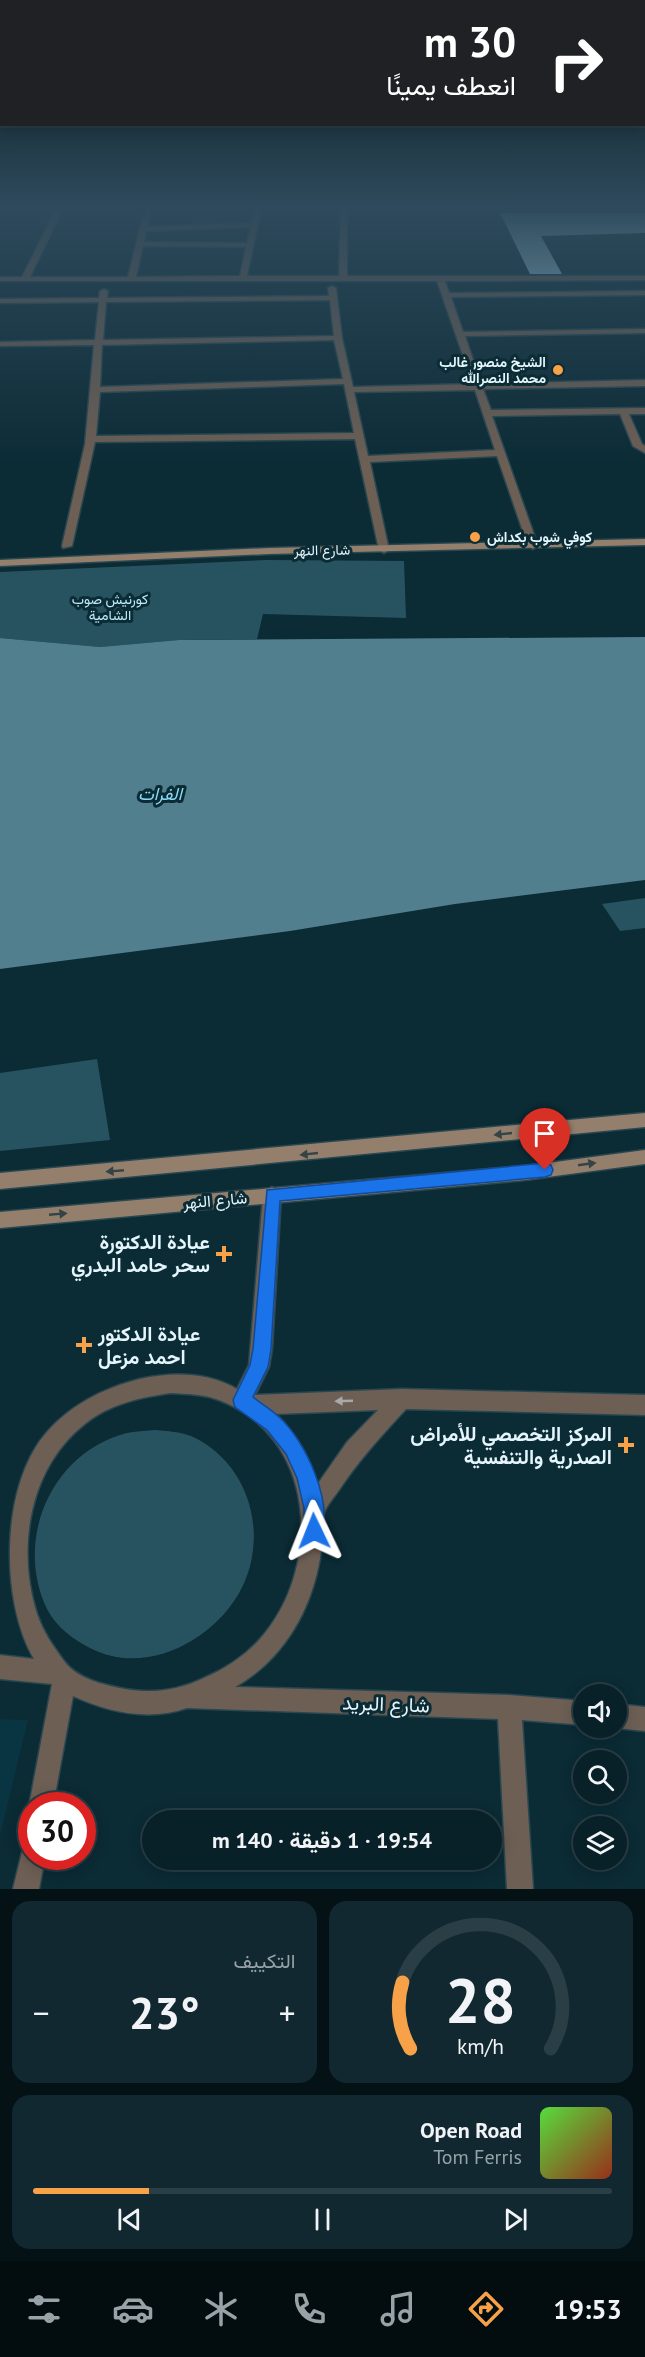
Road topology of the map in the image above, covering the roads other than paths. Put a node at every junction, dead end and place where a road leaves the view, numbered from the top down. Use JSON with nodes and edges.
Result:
{"nodes":[{"id":1,"x":104,"y":292,"type":"edge"},
{"id":2,"x":332,"y":292,"type":"edge"},
{"id":3,"x":645,"y":293,"type":"edge"},
{"id":4,"x":445,"y":295,"type":"joint"},
{"id":5,"x":332,"y":298,"type":"junction"},
{"id":6,"x":103,"y":300,"type":"junction"},
{"id":7,"x":0,"y":301,"type":"edge"},
{"id":8,"x":645,"y":331,"type":"edge"},
{"id":9,"x":458,"y":334,"type":"junction"},
{"id":10,"x":338,"y":338,"type":"junction"},
{"id":11,"x":97,"y":342,"type":"junction"},
{"id":12,"x":0,"y":344,"type":"edge"},
{"id":13,"x":645,"y":383,"type":"edge"},
{"id":14,"x":348,"y":386,"type":"junction"},
{"id":15,"x":479,"y":386,"type":"junction"},
{"id":16,"x":95,"y":390,"type":"junction"},
{"id":17,"x":645,"y":411,"type":"edge"},
{"id":18,"x":624,"y":412,"type":"junction"},
{"id":19,"x":487,"y":413,"type":"junction"},
{"id":20,"x":359,"y":436,"type":"junction"},
{"id":21,"x":90,"y":439,"type":"junction"},
{"id":22,"x":645,"y":450,"type":"edge"},
{"id":23,"x":501,"y":453,"type":"junction"},
{"id":24,"x":363,"y":459,"type":"junction"},
{"id":25,"x":645,"y":542,"type":"edge"},
{"id":26,"x":67,"y":546,"type":"dead end"},
{"id":27,"x":533,"y":546,"type":"junction"},
{"id":28,"x":384,"y":550,"type":"junction"},
{"id":29,"x":0,"y":563,"type":"edge"},
{"id":30,"x":645,"y":1120,"type":"edge"},
{"id":31,"x":645,"y":1157,"type":"edge"},
{"id":32,"x":0,"y":1181,"type":"edge"},
{"id":33,"x":272,"y":1195,"type":"junction"},
{"id":34,"x":0,"y":1220,"type":"edge"},
{"id":35,"x":402,"y":1399,"type":"junction"},
{"id":36,"x":246,"y":1403,"type":"junction"},
{"id":37,"x":645,"y":1405,"type":"edge"},
{"id":38,"x":314,"y":1508,"type":"junction"},
{"id":39,"x":3,"y":1559,"type":"edge"},
{"id":40,"x":0,"y":1667,"type":"edge"},
{"id":41,"x":61,"y":1676,"type":"junction"},
{"id":42,"x":188,"y":1698,"type":"junction"},
{"id":43,"x":509,"y":1707,"type":"junction"},
{"id":44,"x":573,"y":1712,"type":"edge"},
{"id":45,"x":627,"y":1717,"type":"edge"},
{"id":46,"x":645,"y":1719,"type":"edge"},
{"id":47,"x":43,"y":1792,"type":"edge"},
{"id":48,"x":30,"y":1870,"type":"edge"},
{"id":49,"x":26,"y":1889,"type":"edge"},
{"id":50,"x":519,"y":1889,"type":"edge"}],
"edges":[{"from":1,"to":6,"type":"street"},
{"from":2,"to":5,"type":"street"},
{"from":3,"to":4,"type":"street"},
{"from":4,"to":9,"type":"street"},
{"from":5,"to":6,"type":"street"},
{"from":5,"to":10,"type":"street"},
{"from":6,"to":7,"type":"street"},
{"from":6,"to":11,"type":"street"},
{"from":8,"to":9,"type":"street"},
{"from":9,"to":15,"type":"street"},
{"from":10,"to":11,"type":"street"},
{"from":10,"to":14,"type":"street"},
{"from":11,"to":12,"type":"street"},
{"from":11,"to":16,"type":"street"},
{"from":13,"to":15,"type":"street"},
{"from":14,"to":15,"type":"street"},
{"from":14,"to":16,"type":"street"},
{"from":14,"to":20,"type":"street"},
{"from":15,"to":19,"type":"street"},
{"from":16,"to":21,"type":"street"},
{"from":17,"to":18,"type":"street"},
{"from":18,"to":19,"type":"street"},
{"from":18,"to":22,"type":"street"},
{"from":19,"to":23,"type":"street"},
{"from":20,"to":21,"type":"street"},
{"from":20,"to":24,"type":"street"},
{"from":21,"to":26,"type":"street"},
{"from":23,"to":24,"type":"street"},
{"from":23,"to":27,"type":"street"},
{"from":24,"to":28,"type":"street"},
{"from":25,"to":27,"type":"main road","name":"شارع النهر"},
{"from":27,"to":28,"type":"main road","name":"شارع النهر"},
{"from":28,"to":29,"type":"main road","name":"شارع النهر"},
{"from":30,"to":32,"type":"main road","one_way":true},
{"from":33,"to":31,"type":"main road","name":"شارع النهر","one_way":true},
{"from":34,"to":33,"type":"main road","name":"شارع النهر","one_way":true},
{"from":33,"to":36,"type":"street"},
{"from":35,"to":36,"type":"street","one_way":true},
{"from":35,"to":37,"type":"street"},
{"from":35,"to":38,"type":"street"},
{"from":36,"to":38,"type":"street"},
{"from":36,"to":39,"type":"street"},
{"from":38,"to":42,"type":"street"},
{"from":39,"to":41,"type":"street"},
{"from":40,"to":41,"type":"street"},
{"from":41,"to":42,"type":"street"},
{"from":41,"to":47,"type":"street"},
{"from":42,"to":43,"type":"street","name":"شارع البريد"},
{"from":43,"to":44,"type":"street","name":"شارع البريد"},
{"from":43,"to":50,"type":"street"},
{"from":45,"to":46,"type":"street"},
{"from":48,"to":49,"type":"street"}]}
